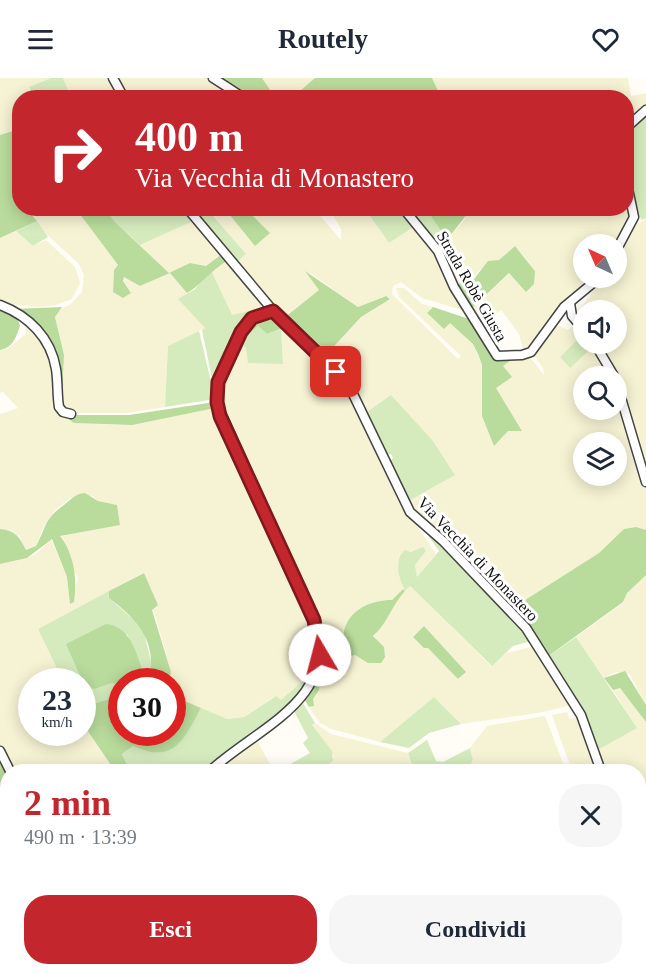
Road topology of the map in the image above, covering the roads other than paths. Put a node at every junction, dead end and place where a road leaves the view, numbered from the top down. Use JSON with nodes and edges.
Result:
{"nodes":[{"id":1,"x":213,"y":78,"type":"edge"},
{"id":2,"x":232,"y":90,"type":"edge"},
{"id":3,"x":646,"y":110,"type":"edge"},
{"id":4,"x":634,"y":121,"type":"edge"},
{"id":5,"x":194,"y":216,"type":"edge"},
{"id":6,"x":410,"y":216,"type":"edge"},
{"id":7,"x":634,"y":216,"type":"edge"},
{"id":8,"x":625,"y":234,"type":"edge"},
{"id":9,"x":587,"y":288,"type":"edge"},
{"id":10,"x":570,"y":303,"type":"junction"},
{"id":11,"x":0,"y":305,"type":"edge"},
{"id":12,"x":273,"y":311,"type":"junction"},
{"id":13,"x":573,"y":317,"type":"edge"},
{"id":14,"x":71,"y":414,"type":"dead end"},
{"id":15,"x":627,"y":418,"type":"edge"},
{"id":16,"x":646,"y":482,"type":"edge"},
{"id":17,"x":219,"y":764,"type":"edge"},
{"id":18,"x":598,"y":764,"type":"edge"}],
"edges":[{"from":1,"to":2,"type":"street"},
{"from":3,"to":4,"type":"street"},
{"from":5,"to":12,"type":"street","name":"Via Vecchia di Monastero"},
{"from":6,"to":10,"type":"street","name":"Strada Robè Giusta"},
{"from":7,"to":8,"type":"street"},
{"from":9,"to":10,"type":"street","name":"Strada Robè Giusta"},
{"from":10,"to":13,"type":"street"},
{"from":11,"to":14,"type":"street"},
{"from":12,"to":17,"type":"street"},
{"from":12,"to":18,"type":"street","name":"Via Vecchia di Monastero"},
{"from":15,"to":16,"type":"street"}]}
